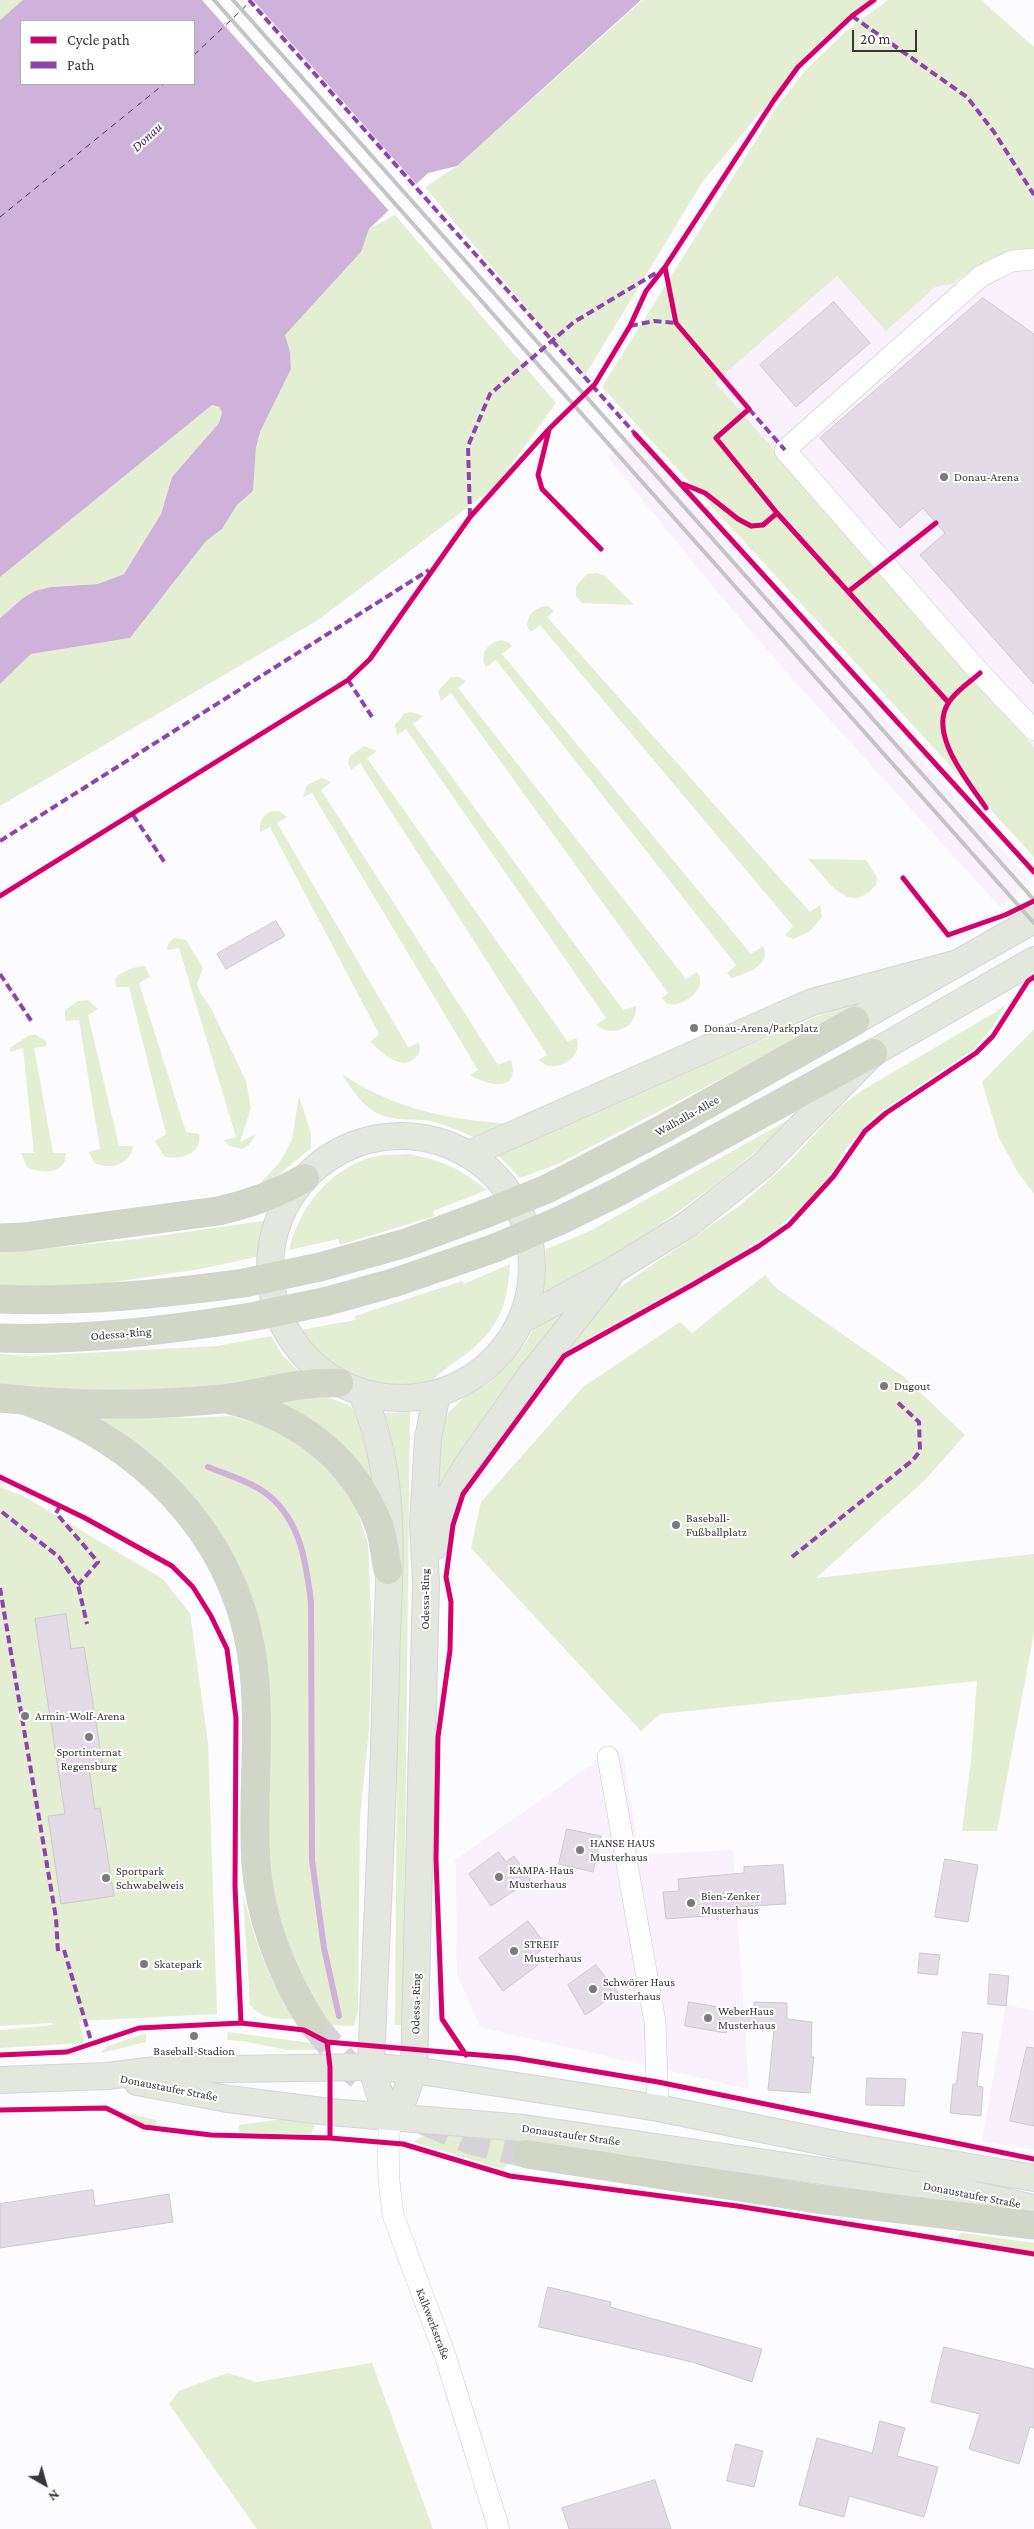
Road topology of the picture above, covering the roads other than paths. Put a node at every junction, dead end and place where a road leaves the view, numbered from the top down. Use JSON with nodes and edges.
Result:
{"nodes":[{"id":1,"x":1034,"y":259,"type":"edge"},
{"id":2,"x":1034,"y":730,"type":"edge"},
{"id":3,"x":1034,"y":920,"type":"edge"},
{"id":4,"x":1034,"y":960,"type":"edge"},
{"id":5,"x":958,"y":963,"type":"junction"},
{"id":6,"x":855,"y":1021,"type":"joint"},
{"id":7,"x":873,"y":1053,"type":"junction"},
{"id":8,"x":469,"y":1154,"type":"junction"},
{"id":9,"x":305,"y":1178,"type":"junction"},
{"id":10,"x":0,"y":1238,"type":"edge"},
{"id":11,"x":617,"y":1268,"type":"junction"},
{"id":12,"x":0,"y":1299,"type":"edge"},
{"id":13,"x":522,"y":1320,"type":"junction"},
{"id":14,"x":0,"y":1338,"type":"edge"},
{"id":15,"x":350,"y":1387,"type":"junction"},
{"id":16,"x":437,"y":1394,"type":"junction"},
{"id":17,"x":0,"y":1398,"type":"edge"},
{"id":18,"x":224,"y":1398,"type":"junction"},
{"id":19,"x":27,"y":1401,"type":"junction"},
{"id":20,"x":388,"y":1570,"type":"junction"},
{"id":21,"x":426,"y":1583,"type":"junction"},
{"id":22,"x":608,"y":1757,"type":"dead end"},
{"id":23,"x":313,"y":2024,"type":"tunnel mouth"},
{"id":24,"x":371,"y":2067,"type":"junction"},
{"id":25,"x":414,"y":2070,"type":"junction"},
{"id":26,"x":107,"y":2076,"type":"junction"},
{"id":27,"x":0,"y":2080,"type":"edge"},
{"id":28,"x":658,"y":2108,"type":"junction"},
{"id":29,"x":391,"y":2117,"type":"junction"},
{"id":30,"x":527,"y":2154,"type":"tunnel mouth"},
{"id":31,"x":1034,"y":2178,"type":"edge"},
{"id":32,"x":1034,"y":2208,"type":"edge"},
{"id":33,"x":1034,"y":2225,"type":"edge"},
{"id":34,"x":499,"y":2529,"type":"edge"}],
"edges":[{"from":1,"to":2,"type":"street"},
{"from":3,"to":5,"type":"main road","name":"Walhalla-Allee"},
{"from":4,"to":7,"type":"main road"},
{"from":5,"to":6,"type":"main road","name":"Walhalla-Allee"},
{"from":5,"to":8,"type":"main road"},
{"from":6,"to":12,"type":"highway","name":"Walhalla-Allee","bridge":true},
{"from":7,"to":11,"type":"main road"},
{"from":7,"to":14,"type":"highway","name":"Odessa-Ring","bridge":true},
{"from":8,"to":9,"type":"main road"},
{"from":8,"to":13,"type":"main road"},
{"from":9,"to":10,"type":"highway"},
{"from":9,"to":15,"type":"main road"},
{"from":11,"to":13,"type":"main road"},
{"from":11,"to":21,"type":"main road"},
{"from":13,"to":16,"type":"main road"},
{"from":15,"to":16,"type":"main road"},
{"from":15,"to":18,"type":"highway"},
{"from":15,"to":20,"type":"main road"},
{"from":16,"to":21,"type":"main road","name":"Odessa-Ring"},
{"from":17,"to":19,"type":"highway"},
{"from":18,"to":19,"type":"highway"},
{"from":18,"to":20,"type":"highway"},
{"from":19,"to":23,"type":"highway"},
{"from":20,"to":24,"type":"main road"},
{"from":21,"to":25,"type":"main road","name":"Odessa-Ring"},
{"from":22,"to":28,"type":"street"},
{"from":24,"to":25,"type":"main road","name":"Donaustaufer Straße"},
{"from":24,"to":26,"type":"main road","name":"Donaustaufer Straße"},
{"from":24,"to":29,"type":"main road"},
{"from":25,"to":28,"type":"main road","name":"Donaustaufer Straße"},
{"from":25,"to":29,"type":"main road","name":"Odessa-Ring"},
{"from":26,"to":27,"type":"main road","name":"Donaustaufer Straße"},
{"from":26,"to":29,"type":"main road","name":"Donaustaufer Straße"},
{"from":28,"to":31,"type":"main road","name":"Donaustaufer Straße"},
{"from":29,"to":32,"type":"main road","name":"Donaustaufer Straße"},
{"from":29,"to":34,"type":"street","name":"Kalkwerkstraße"},
{"from":30,"to":33,"type":"highway"}]}
